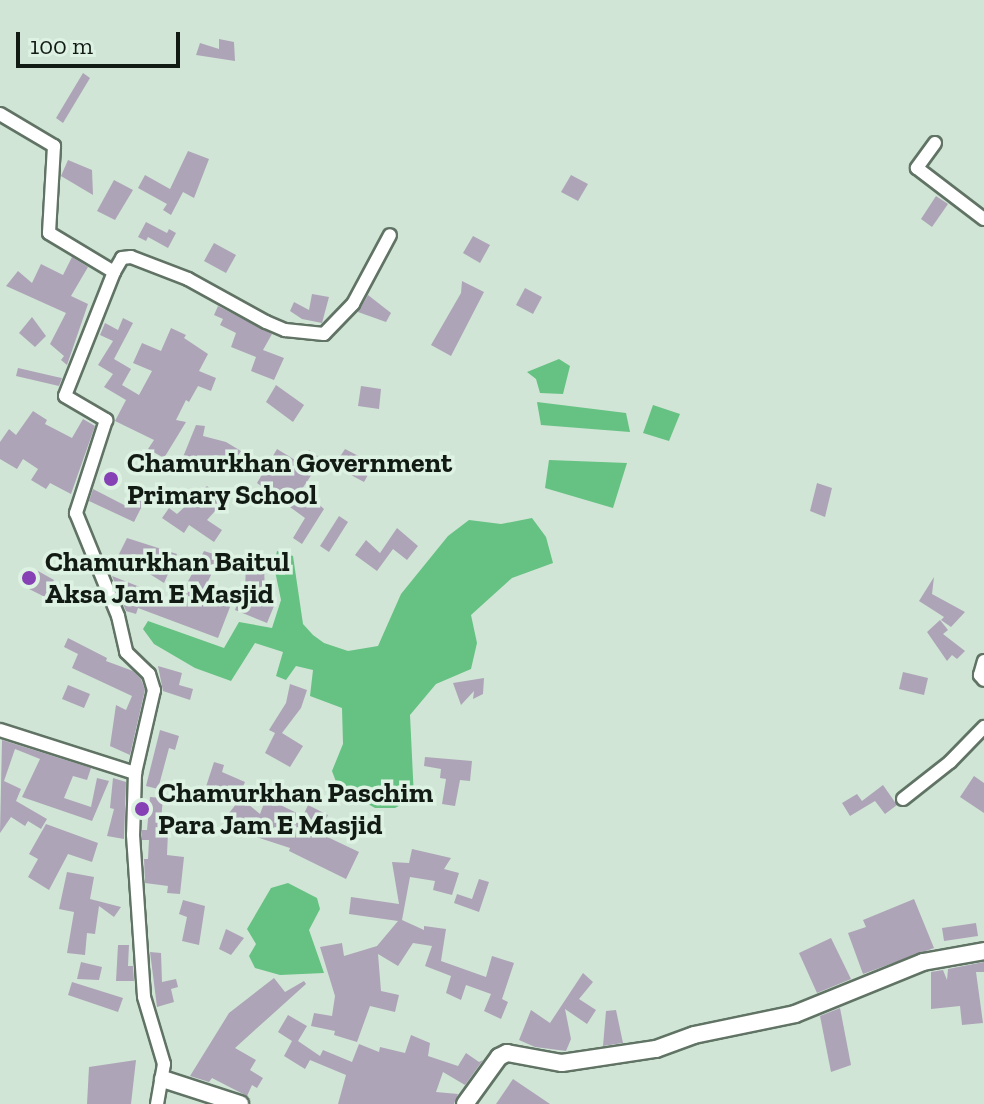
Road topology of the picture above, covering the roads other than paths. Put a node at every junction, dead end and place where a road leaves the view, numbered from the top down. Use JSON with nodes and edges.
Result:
{"nodes":[{"id":1,"x":0,"y":114,"type":"edge"},
{"id":2,"x":935,"y":143,"type":"dead end"},
{"id":3,"x":984,"y":219,"type":"edge"},
{"id":4,"x":390,"y":235,"type":"dead end"},
{"id":5,"x":114,"y":272,"type":"junction"},
{"id":6,"x":984,"y":661,"type":"edge"},
{"id":7,"x":984,"y":680,"type":"edge"},
{"id":8,"x":984,"y":727,"type":"edge"},
{"id":9,"x":0,"y":730,"type":"edge"},
{"id":10,"x":135,"y":773,"type":"junction"},
{"id":11,"x":903,"y":799,"type":"dead end"},
{"id":12,"x":984,"y":951,"type":"edge"},
{"id":13,"x":163,"y":1079,"type":"junction"},
{"id":14,"x":157,"y":1104,"type":"edge"},
{"id":15,"x":240,"y":1104,"type":"edge"},
{"id":16,"x":465,"y":1104,"type":"edge"}],
"edges":[{"from":1,"to":5,"type":"street"},
{"from":2,"to":3,"type":"street"},
{"from":4,"to":5,"type":"street"},
{"from":5,"to":10,"type":"street"},
{"from":6,"to":7,"type":"street"},
{"from":8,"to":11,"type":"street"},
{"from":9,"to":10,"type":"street"},
{"from":10,"to":13,"type":"street"},
{"from":12,"to":16,"type":"street"},
{"from":13,"to":14,"type":"street"},
{"from":13,"to":15,"type":"street"}]}
